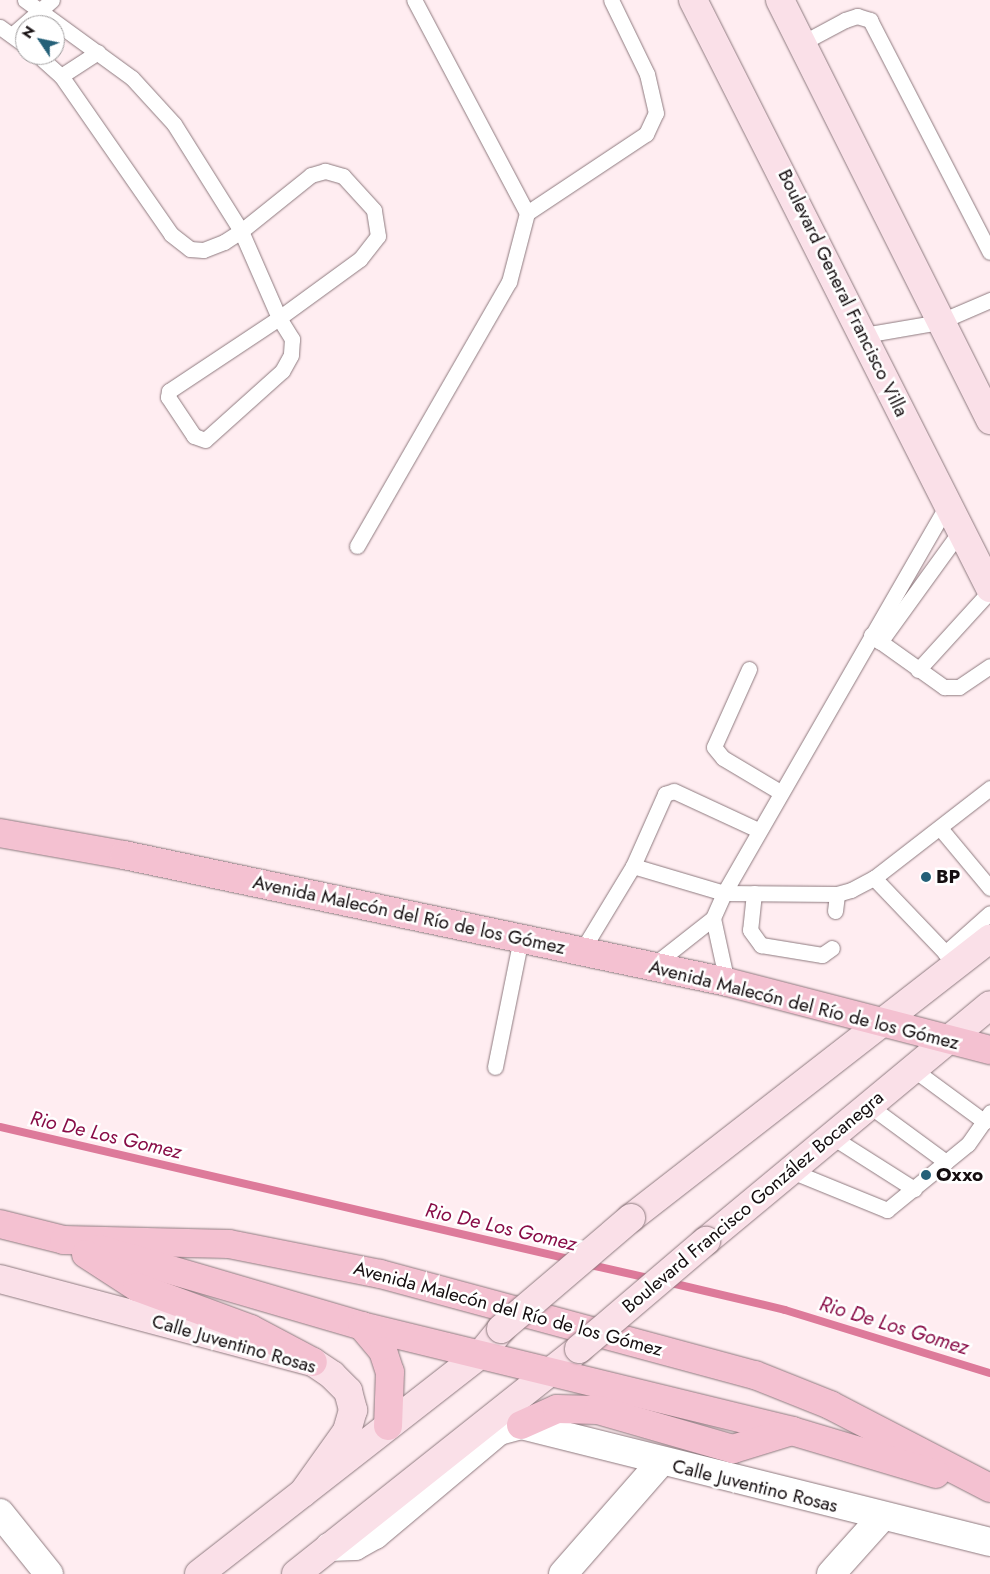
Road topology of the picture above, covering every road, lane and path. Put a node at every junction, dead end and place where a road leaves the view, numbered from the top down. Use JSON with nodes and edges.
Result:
{"nodes":[{"id":1,"x":25,"y":0,"type":"edge"},
{"id":2,"x":414,"y":0,"type":"edge"},
{"id":3,"x":611,"y":0,"type":"edge"},
{"id":4,"x":693,"y":0,"type":"edge"},
{"id":5,"x":780,"y":0,"type":"edge"},
{"id":6,"x":47,"y":5,"type":"edge"},
{"id":7,"x":6,"y":31,"type":"edge"},
{"id":8,"x":802,"y":43,"type":"junction"},
{"id":9,"x":98,"y":52,"type":"junction"},
{"id":10,"x":49,"y":65,"type":"edge"},
{"id":11,"x":61,"y":76,"type":"junction"},
{"id":12,"x":527,"y":213,"type":"junction"},
{"id":13,"x":241,"y":232,"type":"junction"},
{"id":14,"x":990,"y":252,"type":"edge"},
{"id":15,"x":990,"y":300,"type":"edge"},
{"id":16,"x":279,"y":318,"type":"junction"},
{"id":17,"x":939,"y":322,"type":"junction"},
{"id":18,"x":864,"y":335,"type":"junction"},
{"id":19,"x":990,"y":420,"type":"edge"},
{"id":20,"x":948,"y":504,"type":"junction"},
{"id":21,"x":961,"y":530,"type":"junction"},
{"id":22,"x":357,"y":546,"type":"dead end"},
{"id":23,"x":990,"y":590,"type":"edge"},
{"id":24,"x":876,"y":639,"type":"junction"},
{"id":25,"x":990,"y":666,"type":"edge"},
{"id":26,"x":749,"y":669,"type":"dead end"},
{"id":27,"x":918,"y":670,"type":"junction"},
{"id":28,"x":989,"y":791,"type":"edge"},
{"id":29,"x":780,"y":792,"type":"junction"},
{"id":30,"x":940,"y":828,"type":"junction"},
{"id":31,"x":758,"y":830,"type":"junction"},
{"id":32,"x":0,"y":833,"type":"edge"},
{"id":33,"x":633,"y":866,"type":"junction"},
{"id":34,"x":874,"y":878,"type":"junction"},
{"id":35,"x":990,"y":888,"type":"edge"},
{"id":36,"x":724,"y":893,"type":"junction"},
{"id":37,"x":754,"y":893,"type":"junction"},
{"id":38,"x":837,"y":894,"type":"junction"},
{"id":39,"x":835,"y":911,"type":"dead end"},
{"id":40,"x":990,"y":913,"type":"edge"},
{"id":41,"x":713,"y":918,"type":"junction"},
{"id":42,"x":521,"y":938,"type":"junction"},
{"id":43,"x":990,"y":939,"type":"edge"},
{"id":44,"x":832,"y":948,"type":"dead end"},
{"id":45,"x":581,"y":952,"type":"junction"},
{"id":46,"x":951,"y":960,"type":"junction"},
{"id":47,"x":652,"y":967,"type":"junction"},
{"id":48,"x":727,"y":982,"type":"junction"},
{"id":49,"x":990,"y":1005,"type":"edge"},
{"id":50,"x":883,"y":1026,"type":"junction"},
{"id":51,"x":948,"y":1042,"type":"junction"},
{"id":52,"x":990,"y":1050,"type":"edge"},
{"id":53,"x":495,"y":1067,"type":"dead end"},
{"id":54,"x":913,"y":1069,"type":"junction"},
{"id":55,"x":867,"y":1104,"type":"junction"},
{"id":56,"x":987,"y":1117,"type":"edge"},
{"id":57,"x":829,"y":1135,"type":"junction"},
{"id":58,"x":946,"y":1162,"type":"junction"},
{"id":59,"x":789,"y":1170,"type":"junction"},
{"id":60,"x":914,"y":1188,"type":"junction"},
{"id":61,"x":0,"y":1224,"type":"edge"},
{"id":62,"x":64,"y":1240,"type":"junction"},
{"id":63,"x":0,"y":1279,"type":"edge"},
{"id":64,"x":362,"y":1326,"type":"junction"},
{"id":65,"x":481,"y":1354,"type":"junction"},
{"id":66,"x":313,"y":1362,"type":"junction"},
{"id":67,"x":550,"y":1372,"type":"junction"},
{"id":68,"x":521,"y":1425,"type":"junction"},
{"id":69,"x":388,"y":1426,"type":"junction"},
{"id":70,"x":792,"y":1431,"type":"junction"},
{"id":71,"x":662,"y":1462,"type":"junction"},
{"id":72,"x":990,"y":1489,"type":"edge"},
{"id":73,"x":303,"y":1493,"type":"junction"},
{"id":74,"x":0,"y":1513,"type":"edge"},
{"id":75,"x":881,"y":1518,"type":"junction"},
{"id":76,"x":990,"y":1542,"type":"edge"},
{"id":77,"x":329,"y":1548,"type":"junction"},
{"id":78,"x":49,"y":1574,"type":"edge"},
{"id":79,"x":199,"y":1574,"type":"edge"},
{"id":80,"x":296,"y":1574,"type":"edge"},
{"id":81,"x":563,"y":1574,"type":"edge"},
{"id":82,"x":830,"y":1574,"type":"edge"}],
"edges":[{"from":1,"to":6,"type":"lane"},
{"from":2,"to":12,"type":"lane"},
{"from":3,"to":12,"type":"lane"},
{"from":4,"to":18,"type":"main road","name":"Boulevard General Francisco Villa"},
{"from":5,"to":8,"type":"main road"},
{"from":6,"to":7,"type":"lane"},
{"from":6,"to":9,"type":"lane"},
{"from":8,"to":14,"type":"lane"},
{"from":8,"to":17,"type":"main road"},
{"from":9,"to":11,"type":"lane"},
{"from":9,"to":13,"type":"lane"},
{"from":10,"to":11,"type":"lane"},
{"from":11,"to":13,"type":"lane"},
{"from":12,"to":22,"type":"lane"},
{"from":13,"to":16,"type":"lane"},
{"from":13,"to":16,"type":"lane"},
{"from":15,"to":17,"type":"lane"},
{"from":16,"to":16,"type":"lane"},
{"from":17,"to":18,"type":"lane"},
{"from":17,"to":19,"type":"main road"},
{"from":18,"to":20,"type":"main road","name":"Boulevard General Francisco Villa"},
{"from":20,"to":21,"type":"main road","name":"Boulevard General Francisco Villa"},
{"from":20,"to":24,"type":"lane"},
{"from":21,"to":23,"type":"main road","name":"Boulevard General Francisco Villa"},
{"from":21,"to":24,"type":"lane"},
{"from":23,"to":27,"type":"lane"},
{"from":24,"to":27,"type":"lane"},
{"from":24,"to":29,"type":"lane"},
{"from":25,"to":27,"type":"lane"},
{"from":26,"to":29,"type":"lane"},
{"from":28,"to":30,"type":"lane"},
{"from":29,"to":31,"type":"lane"},
{"from":30,"to":34,"type":"lane"},
{"from":30,"to":35,"type":"lane"},
{"from":31,"to":33,"type":"lane"},
{"from":31,"to":36,"type":"lane"},
{"from":32,"to":42,"type":"main road","name":"Avenida Malecón del Río de los Gómez"},
{"from":33,"to":36,"type":"lane"},
{"from":33,"to":45,"type":"lane"},
{"from":34,"to":38,"type":"lane"},
{"from":34,"to":46,"type":"lane"},
{"from":36,"to":37,"type":"lane"},
{"from":36,"to":41,"type":"lane"},
{"from":37,"to":38,"type":"lane"},
{"from":37,"to":44,"type":"lane"},
{"from":38,"to":39,"type":"lane"},
{"from":40,"to":46,"type":"lane"},
{"from":41,"to":47,"type":"lane"},
{"from":41,"to":48,"type":"lane"},
{"from":42,"to":45,"type":"main road","name":"Avenida Malecón del Río de los Gómez"},
{"from":42,"to":53,"type":"lane"},
{"from":43,"to":46,"type":"main road"},
{"from":45,"to":47,"type":"main road","name":"Avenida Malecón del Río de los Gómez"},
{"from":46,"to":50,"type":"main road"},
{"from":47,"to":48,"type":"main road","name":"Avenida Malecón del Río de los Gómez"},
{"from":48,"to":50,"type":"main road","name":"Avenida Malecón del Río de los Gómez"},
{"from":49,"to":51,"type":"main road","name":"Boulevard Francisco González Bocanegra"},
{"from":50,"to":51,"type":"main road","name":"Avenida Malecón del Río de los Gómez"},
{"from":50,"to":65,"type":"main road","bridge":true},
{"from":51,"to":52,"type":"main road","name":"Avenida Malecón del Río de los Gómez"},
{"from":51,"to":54,"type":"main road","name":"Boulevard Francisco González Bocanegra"},
{"from":54,"to":55,"type":"main road","name":"Boulevard Francisco González Bocanegra"},
{"from":54,"to":56,"type":"lane"},
{"from":55,"to":57,"type":"main road","name":"Boulevard Francisco González Bocanegra"},
{"from":55,"to":58,"type":"lane"},
{"from":56,"to":58,"type":"lane"},
{"from":57,"to":59,"type":"main road","name":"Boulevard Francisco González Bocanegra"},
{"from":57,"to":60,"type":"lane"},
{"from":58,"to":60,"type":"lane"},
{"from":59,"to":60,"type":"lane"},
{"from":59,"to":67,"type":"main road","name":"Boulevard Francisco González Bocanegra","bridge":true},
{"from":61,"to":62,"type":"main road","name":"Avenida Malecón del Río de los Gómez"},
{"from":62,"to":64,"type":"main road"},
{"from":62,"to":66,"type":"main road"},
{"from":62,"to":72,"type":"main road","name":"Avenida Malecón del Río de los Gómez"},
{"from":63,"to":66,"type":"main road","name":"Calle Juventino Rosas"},
{"from":64,"to":65,"type":"main road"},
{"from":64,"to":69,"type":"main road"},
{"from":65,"to":67,"type":"main road"},
{"from":65,"to":69,"type":"main road"},
{"from":66,"to":73,"type":"main road","name":"Calle Juventino Rosas"},
{"from":67,"to":70,"type":"main road"},
{"from":67,"to":77,"type":"main road","name":"Boulevard Francisco González Bocanegra"},
{"from":68,"to":70,"type":"main road"},
{"from":68,"to":71,"type":"street","name":"Calle Juventino Rosas"},
{"from":68,"to":77,"type":"street"},
{"from":69,"to":73,"type":"main road"},
{"from":70,"to":72,"type":"main road"},
{"from":71,"to":75,"type":"street","name":"Calle Juventino Rosas"},
{"from":71,"to":81,"type":"street"},
{"from":73,"to":79,"type":"main road"},
{"from":74,"to":78,"type":"street"},
{"from":75,"to":76,"type":"street","name":"Calle Juventino Rosas"},
{"from":75,"to":82,"type":"street"},
{"from":77,"to":80,"type":"main road","name":"Boulevard Francisco González Bocanegra"}]}
